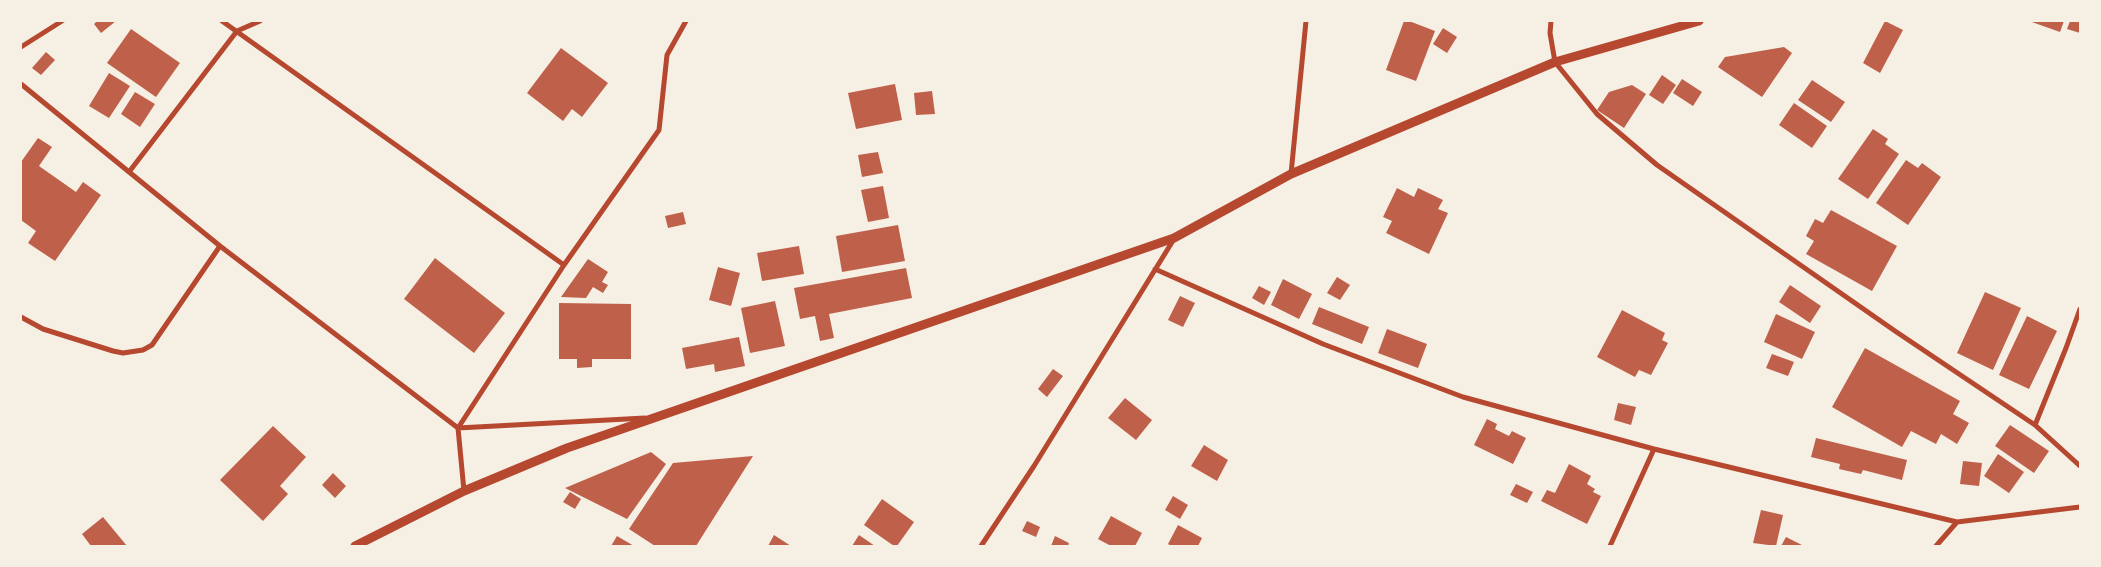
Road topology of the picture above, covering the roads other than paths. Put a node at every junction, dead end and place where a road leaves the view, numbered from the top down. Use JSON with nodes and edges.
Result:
{"nodes":[{"id":1,"x":62,"y":21,"type":"edge"},
{"id":2,"x":222,"y":21,"type":"edge"},
{"id":3,"x":260,"y":21,"type":"edge"},
{"id":4,"x":686,"y":21,"type":"edge"},
{"id":5,"x":1306,"y":21,"type":"edge"},
{"id":6,"x":1551,"y":21,"type":"edge"},
{"id":7,"x":1699,"y":21,"type":"edge"},
{"id":8,"x":237,"y":31,"type":"junction"},
{"id":9,"x":21,"y":47,"type":"edge"},
{"id":10,"x":1555,"y":62,"type":"junction"},
{"id":11,"x":21,"y":84,"type":"edge"},
{"id":12,"x":129,"y":172,"type":"junction"},
{"id":13,"x":1291,"y":174,"type":"junction"},
{"id":14,"x":1174,"y":238,"type":"junction"},
{"id":15,"x":220,"y":246,"type":"junction"},
{"id":16,"x":564,"y":264,"type":"junction"},
{"id":17,"x":1155,"y":269,"type":"junction"},
{"id":18,"x":2080,"y":309,"type":"edge"},
{"id":19,"x":21,"y":317,"type":"edge"},
{"id":20,"x":654,"y":418,"type":"junction"},
{"id":21,"x":2035,"y":424,"type":"junction"},
{"id":22,"x":458,"y":428,"type":"junction"},
{"id":23,"x":1654,"y":448,"type":"junction"},
{"id":24,"x":2080,"y":466,"type":"edge"},
{"id":25,"x":464,"y":491,"type":"junction"},
{"id":26,"x":2080,"y":506,"type":"edge"},
{"id":27,"x":1957,"y":522,"type":"junction"},
{"id":28,"x":355,"y":546,"type":"edge"},
{"id":29,"x":981,"y":546,"type":"edge"},
{"id":30,"x":1610,"y":546,"type":"edge"},
{"id":31,"x":1936,"y":546,"type":"edge"}],
"edges":[{"from":1,"to":9,"type":"street"},
{"from":2,"to":8,"type":"street"},
{"from":3,"to":8,"type":"street"},
{"from":4,"to":16,"type":"street"},
{"from":5,"to":13,"type":"street"},
{"from":6,"to":10,"type":"street"},
{"from":7,"to":10,"type":"street"},
{"from":8,"to":12,"type":"street"},
{"from":8,"to":16,"type":"street"},
{"from":10,"to":13,"type":"street"},
{"from":10,"to":21,"type":"street"},
{"from":11,"to":12,"type":"street"},
{"from":12,"to":15,"type":"street"},
{"from":13,"to":14,"type":"street"},
{"from":14,"to":17,"type":"street"},
{"from":14,"to":20,"type":"street"},
{"from":15,"to":19,"type":"street"},
{"from":15,"to":22,"type":"street"},
{"from":16,"to":22,"type":"street"},
{"from":17,"to":23,"type":"street"},
{"from":17,"to":29,"type":"street"},
{"from":18,"to":21,"type":"street"},
{"from":20,"to":22,"type":"street"},
{"from":20,"to":25,"type":"street"},
{"from":21,"to":24,"type":"street"},
{"from":22,"to":25,"type":"street"},
{"from":23,"to":27,"type":"street"},
{"from":23,"to":30,"type":"street"},
{"from":25,"to":28,"type":"street"},
{"from":26,"to":27,"type":"street"},
{"from":27,"to":31,"type":"street"}]}
